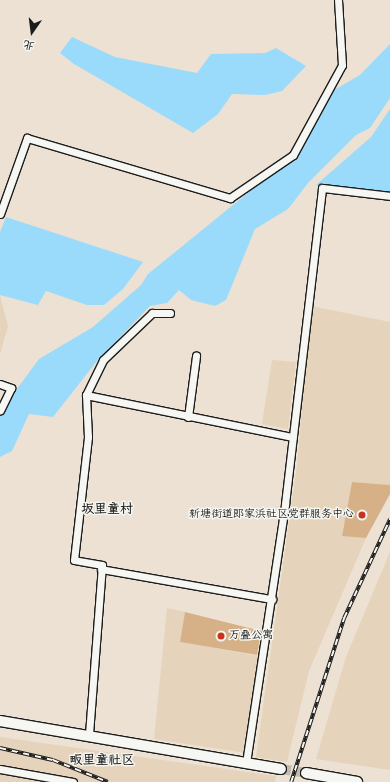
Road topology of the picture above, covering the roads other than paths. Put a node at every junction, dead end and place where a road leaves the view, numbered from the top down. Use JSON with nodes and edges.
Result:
{"nodes":[{"id":1,"x":338,"y":0,"type":"edge"},
{"id":2,"x":390,"y":196,"type":"edge"},
{"id":3,"x":0,"y":214,"type":"edge"},
{"id":4,"x":170,"y":313,"type":"dead end"},
{"id":5,"x":196,"y":356,"type":"dead end"},
{"id":6,"x":0,"y":384,"type":"edge"},
{"id":7,"x":86,"y":395,"type":"junction"},
{"id":8,"x":0,"y":411,"type":"edge"},
{"id":9,"x":188,"y":417,"type":"junction"},
{"id":10,"x":292,"y":437,"type":"junction"},
{"id":11,"x":101,"y":569,"type":"junction"},
{"id":12,"x":272,"y":599,"type":"junction"},
{"id":13,"x":0,"y":720,"type":"edge"},
{"id":14,"x":89,"y":734,"type":"junction"},
{"id":15,"x":246,"y":763,"type":"junction"},
{"id":16,"x":0,"y":769,"type":"edge"},
{"id":17,"x":281,"y":769,"type":"tunnel mouth"},
{"id":18,"x":306,"y":773,"type":"tunnel mouth"},
{"id":19,"x":73,"y":782,"type":"edge"},
{"id":20,"x":357,"y":782,"type":"edge"}],
"edges":[{"from":1,"to":3,"type":"street"},
{"from":2,"to":10,"type":"street"},
{"from":4,"to":7,"type":"street"},
{"from":5,"to":9,"type":"street"},
{"from":6,"to":8,"type":"street"},
{"from":7,"to":9,"type":"street"},
{"from":7,"to":11,"type":"street"},
{"from":9,"to":10,"type":"street"},
{"from":10,"to":12,"type":"street"},
{"from":11,"to":12,"type":"street"},
{"from":11,"to":14,"type":"street"},
{"from":12,"to":15,"type":"street"},
{"from":13,"to":14,"type":"street"},
{"from":14,"to":15,"type":"street"},
{"from":15,"to":17,"type":"street"},
{"from":16,"to":19,"type":"street"},
{"from":18,"to":20,"type":"street"}]}
